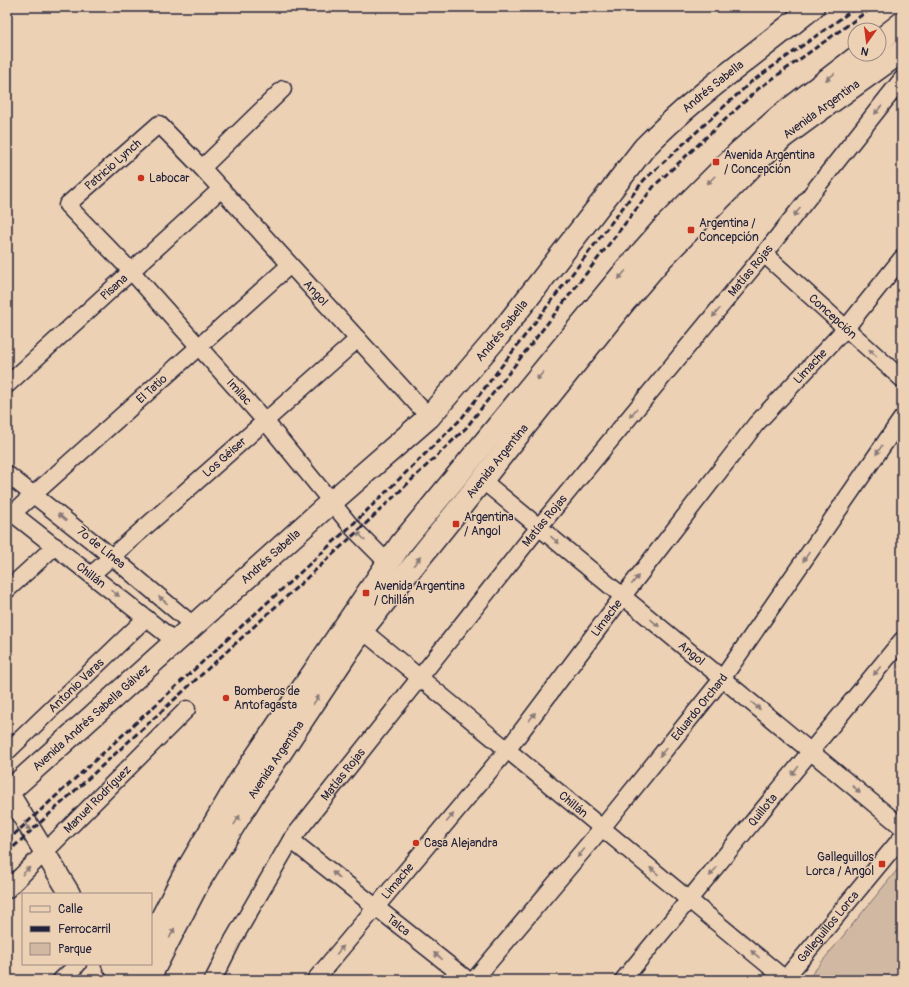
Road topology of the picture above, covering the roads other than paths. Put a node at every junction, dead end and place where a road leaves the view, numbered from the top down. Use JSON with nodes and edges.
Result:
{"nodes":[{"id":1,"x":813,"y":7,"type":"edge"},
{"id":2,"x":902,"y":23,"type":"edge"},
{"id":3,"x":887,"y":35,"type":"edge"},
{"id":4,"x":902,"y":51,"type":"edge"},
{"id":5,"x":851,"y":62,"type":"edge"},
{"id":6,"x":884,"y":64,"type":"junction"},
{"id":7,"x":902,"y":79,"type":"edge"},
{"id":8,"x":282,"y":89,"type":"dead end"},
{"id":9,"x":159,"y":124,"type":"joint"},
{"id":10,"x":202,"y":168,"type":"junction"},
{"id":11,"x":221,"y":189,"type":"junction"},
{"id":12,"x":66,"y":205,"type":"joint"},
{"id":13,"x":764,"y":254,"type":"junction"},
{"id":14,"x":902,"y":258,"type":"edge"},
{"id":15,"x":290,"y":265,"type":"junction"},
{"id":16,"x":132,"y":272,"type":"junction"},
{"id":17,"x":846,"y":328,"type":"junction"},
{"id":18,"x":358,"y":339,"type":"junction"},
{"id":19,"x":199,"y":346,"type":"junction"},
{"id":20,"x":902,"y":379,"type":"edge"},
{"id":21,"x":7,"y":385,"type":"edge"},
{"id":22,"x":429,"y":417,"type":"junction"},
{"id":23,"x":902,"y":418,"type":"edge"},
{"id":24,"x":266,"y":422,"type":"junction"},
{"id":25,"x":7,"y":474,"type":"edge"},
{"id":26,"x":482,"y":480,"type":"junction"},
{"id":27,"x":32,"y":494,"type":"junction"},
{"id":28,"x":332,"y":502,"type":"junction"},
{"id":29,"x":10,"y":511,"type":"edge"},
{"id":30,"x":539,"y":527,"type":"junction"},
{"id":31,"x":55,"y":546,"type":"junction"},
{"id":32,"x":111,"y":556,"type":"junction"},
{"id":33,"x":388,"y":564,"type":"junction"},
{"id":34,"x":91,"y":575,"type":"junction"},
{"id":35,"x":7,"y":590,"type":"edge"},
{"id":36,"x":393,"y":590,"type":"junction"},
{"id":37,"x":623,"y":596,"type":"junction"},
{"id":38,"x":146,"y":618,"type":"junction"},
{"id":39,"x":193,"y":625,"type":"junction"},
{"id":40,"x":362,"y":630,"type":"junction"},
{"id":41,"x":902,"y":640,"type":"edge"},
{"id":42,"x":175,"y":642,"type":"junction"},
{"id":43,"x":419,"y":677,"type":"junction"},
{"id":44,"x":722,"y":679,"type":"junction"},
{"id":45,"x":187,"y":709,"type":"dead end"},
{"id":46,"x":508,"y":750,"type":"junction"},
{"id":47,"x":7,"y":752,"type":"edge"},
{"id":48,"x":811,"y":752,"type":"junction"},
{"id":49,"x":7,"y":792,"type":"edge"},
{"id":50,"x":902,"y":827,"type":"edge"},
{"id":51,"x":602,"y":828,"type":"junction"},
{"id":52,"x":902,"y":837,"type":"edge"},
{"id":53,"x":291,"y":840,"type":"junction"},
{"id":54,"x":45,"y":853,"type":"junction"},
{"id":55,"x":7,"y":890,"type":"edge"},
{"id":56,"x":69,"y":893,"type":"edge"},
{"id":57,"x":690,"y":900,"type":"junction"},
{"id":58,"x":376,"y":907,"type":"junction"},
{"id":59,"x":152,"y":937,"type":"edge"},
{"id":60,"x":77,"y":965,"type":"edge"},
{"id":61,"x":113,"y":965,"type":"edge"},
{"id":62,"x":138,"y":965,"type":"edge"},
{"id":63,"x":784,"y":979,"type":"edge"},
{"id":64,"x":61,"y":980,"type":"edge"},
{"id":65,"x":122,"y":980,"type":"edge"},
{"id":66,"x":130,"y":980,"type":"edge"},
{"id":67,"x":148,"y":980,"type":"edge"},
{"id":68,"x":213,"y":980,"type":"edge"},
{"id":69,"x":315,"y":980,"type":"edge"},
{"id":70,"x":468,"y":980,"type":"edge"},
{"id":71,"x":474,"y":980,"type":"edge"},
{"id":72,"x":623,"y":980,"type":"edge"}],
"edges":[{"from":1,"to":22,"type":"main road","name":"Andrés Sabella"},
{"from":2,"to":3,"type":"main road"},
{"from":4,"to":6,"type":"main road","name":"Avenida Argentina"},
{"from":5,"to":33,"type":"main road","name":"Avenida Argentina","one_way":true},
{"from":6,"to":7,"type":"street"},
{"from":6,"to":26,"type":"main road","name":"Avenida Argentina"},
{"from":7,"to":13,"type":"street","name":"Matías Rojas","one_way":true},
{"from":8,"to":10,"type":"street"},
{"from":9,"to":10,"type":"street","name":"Angol"},
{"from":9,"to":12,"type":"street","name":"Patricio Lynch"},
{"from":10,"to":11,"type":"street","name":"Angol"},
{"from":11,"to":15,"type":"street","name":"Angol"},
{"from":11,"to":16,"type":"street","name":"Pisana"},
{"from":12,"to":16,"type":"street","name":"Imilac"},
{"from":13,"to":17,"type":"street","name":"Concepción"},
{"from":13,"to":30,"type":"street","name":"Matías Rojas","one_way":true},
{"from":14,"to":17,"type":"street","name":"Limache"},
{"from":15,"to":18,"type":"street","name":"Angol"},
{"from":15,"to":19,"type":"street","name":"El Tatio"},
{"from":16,"to":19,"type":"street","name":"Imilac"},
{"from":16,"to":21,"type":"street","name":"Pisana"},
{"from":20,"to":17,"type":"street","name":"Concepción","one_way":true},
{"from":37,"to":17,"type":"street","name":"Limache","one_way":true},
{"from":18,"to":22,"type":"street","name":"Angol"},
{"from":18,"to":24,"type":"street","name":"Los Géiser"},
{"from":19,"to":24,"type":"street","name":"Imilac"},
{"from":19,"to":27,"type":"street","name":"El Tatio"},
{"from":22,"to":28,"type":"main road","name":"Andrés Sabella"},
{"from":23,"to":44,"type":"street","name":"Eduardo Orchard","one_way":true},
{"from":24,"to":28,"type":"street","name":"Imilac"},
{"from":24,"to":32,"type":"street","name":"Los Géiser"},
{"from":25,"to":27,"type":"street","name":"7º de Línea"},
{"from":26,"to":30,"type":"street","name":"Angol"},
{"from":36,"to":26,"type":"main road","name":"Avenida Argentina","one_way":true},
{"from":27,"to":29,"type":"street","name":"El Tatio"},
{"from":32,"to":27,"type":"street","name":"7º de Línea","one_way":true},
{"from":33,"to":28,"type":"street","name":"Imilac","one_way":true},
{"from":28,"to":39,"type":"main road","name":"Andrés Sabella"},
{"from":29,"to":31,"type":"street","name":"Chillán"},
{"from":30,"to":37,"type":"street","name":"Angol","one_way":true},
{"from":30,"to":43,"type":"street","name":"Matías Rojas"},
{"from":31,"to":34,"type":"street","name":"Chillán"},
{"from":31,"to":35,"type":"street"},
{"from":32,"to":34,"type":"street","name":"Los Géiser"},
{"from":39,"to":32,"type":"street","name":"7º de Línea","one_way":true},
{"from":33,"to":36,"type":"street"},
{"from":33,"to":59,"type":"main road","name":"Avenida Argentina"},
{"from":34,"to":38,"type":"street","name":"Chillán","one_way":true},
{"from":36,"to":40,"type":"main road","name":"Avenida Argentina"},
{"from":37,"to":44,"type":"street","name":"Angol","one_way":true},
{"from":46,"to":37,"type":"street","name":"Limache","one_way":true},
{"from":38,"to":42,"type":"street","name":"Chillán"},
{"from":38,"to":47,"type":"street","name":"Antonio Varas"},
{"from":39,"to":42,"type":"main road","name":"Andrés Sabella"},
{"from":40,"to":43,"type":"street","name":"Chillán"},
{"from":67,"to":40,"type":"main road","name":"Avenida Argentina","one_way":true},
{"from":41,"to":48,"type":"street","name":"Quillota","one_way":true},
{"from":42,"to":49,"type":"main road","name":"Avenida Andrés Sabella Gálvez"},
{"from":43,"to":46,"type":"street","name":"Chillán"},
{"from":43,"to":53,"type":"street","name":"Matías Rojas"},
{"from":44,"to":48,"type":"street","name":"Angol","one_way":true},
{"from":44,"to":51,"type":"street","name":"Eduardo Orchard","one_way":true},
{"from":45,"to":54,"type":"street","name":"Manuel Rodríguez"},
{"from":46,"to":51,"type":"street","name":"Chillán"},
{"from":58,"to":46,"type":"street","name":"Limache","one_way":true},
{"from":48,"to":50,"type":"street","name":"Angol","one_way":true},
{"from":48,"to":57,"type":"street","name":"Quillota","one_way":true},
{"from":49,"to":54,"type":"street","one_way":true},
{"from":57,"to":51,"type":"street","name":"Chillán","one_way":true},
{"from":51,"to":71,"type":"street","name":"Eduardo Orchard","one_way":true},
{"from":52,"to":63,"type":"street","name":"Galleguillos Lorca"},
{"from":58,"to":53,"type":"street","name":"Talca","one_way":true},
{"from":53,"to":68,"type":"street","name":"Matías Rojas"},
{"from":55,"to":54,"type":"street","name":"Manuel Rodríguez","one_way":true},
{"from":54,"to":56,"type":"street"},
{"from":63,"to":57,"type":"street","name":"Chillán","one_way":true},
{"from":57,"to":72,"type":"street","name":"Quillota"},
{"from":69,"to":58,"type":"street","name":"Limache","one_way":true},
{"from":70,"to":58,"type":"street","name":"Talca","one_way":true},
{"from":60,"to":64,"type":"street"},
{"from":61,"to":65,"type":"street"},
{"from":62,"to":66,"type":"main road"}]}
